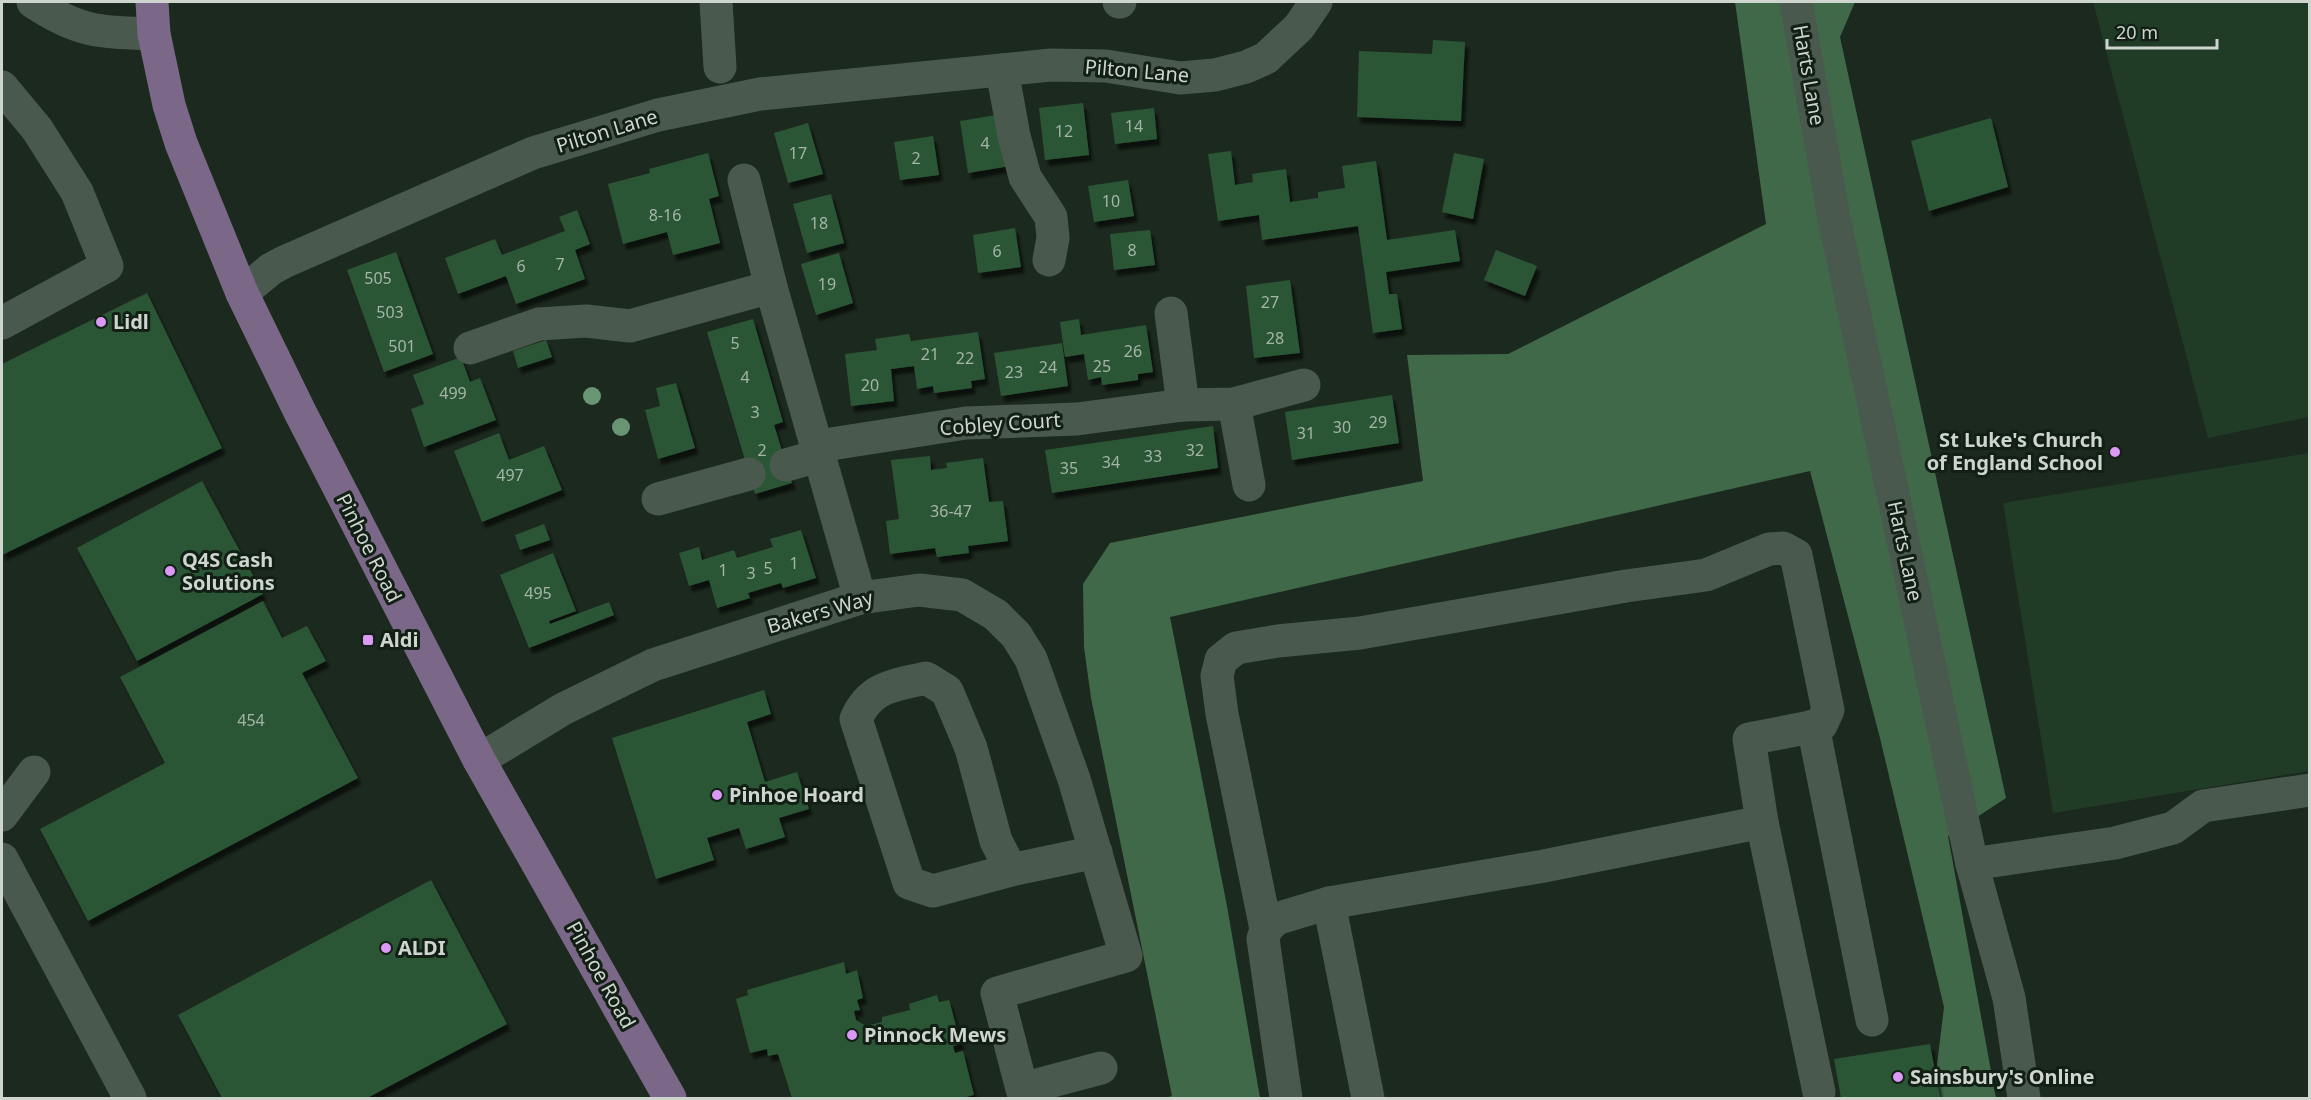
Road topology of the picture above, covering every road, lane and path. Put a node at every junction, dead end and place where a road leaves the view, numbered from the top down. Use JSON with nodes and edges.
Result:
{"nodes":[{"id":1,"x":33,"y":2,"type":"edge"},
{"id":2,"x":152,"y":2,"type":"edge"},
{"id":3,"x":716,"y":2,"type":"edge"},
{"id":4,"x":1316,"y":2,"type":"edge"},
{"id":5,"x":1796,"y":2,"type":"edge"},
{"id":6,"x":154,"y":34,"type":"junction"},
{"id":7,"x":720,"y":67,"type":"dead end"},
{"id":8,"x":1002,"y":70,"type":"junction"},
{"id":9,"x":2,"y":87,"type":"edge"},
{"id":10,"x":744,"y":180,"type":"dead end"},
{"id":11,"x":1049,"y":260,"type":"dead end"},
{"id":12,"x":771,"y":287,"type":"junction"},
{"id":13,"x":242,"y":293,"type":"junction"},
{"id":14,"x":1172,"y":313,"type":"dead end"},
{"id":15,"x":2,"y":323,"type":"edge"},
{"id":16,"x":470,"y":348,"type":"dead end"},
{"id":17,"x":1304,"y":385,"type":"dead end"},
{"id":18,"x":1183,"y":405,"type":"junction"},
{"id":19,"x":1234,"y":405,"type":"junction"},
{"id":20,"x":818,"y":451,"type":"junction"},
{"id":21,"x":786,"y":465,"type":"dead end"},
{"id":22,"x":749,"y":474,"type":"dead end"},
{"id":23,"x":1249,"y":485,"type":"dead end"},
{"id":24,"x":658,"y":499,"type":"dead end"},
{"id":25,"x":860,"y":598,"type":"junction"},
{"id":26,"x":1813,"y":726,"type":"junction"},
{"id":27,"x":479,"y":760,"type":"junction"},
{"id":28,"x":34,"y":772,"type":"dead end"},
{"id":29,"x":2310,"y":790,"type":"edge"},
{"id":30,"x":2,"y":815,"type":"edge"},
{"id":31,"x":1762,"y":822,"type":"junction"},
{"id":32,"x":1096,"y":852,"type":"junction"},
{"id":33,"x":2,"y":859,"type":"edge"},
{"id":34,"x":1972,"y":864,"type":"junction"},
{"id":35,"x":1011,"y":870,"type":"junction"},
{"id":36,"x":1329,"y":903,"type":"junction"},
{"id":37,"x":1266,"y":929,"type":"junction"},
{"id":38,"x":1872,"y":1020,"type":"dead end"},
{"id":39,"x":1101,"y":1068,"type":"dead end"},
{"id":40,"x":1818,"y":1095,"type":"edge"},
{"id":41,"x":130,"y":1098,"type":"edge"},
{"id":42,"x":670,"y":1098,"type":"edge"},
{"id":43,"x":1286,"y":1098,"type":"edge"},
{"id":44,"x":1368,"y":1098,"type":"edge"},
{"id":45,"x":2024,"y":1098,"type":"edge"}],
"edges":[{"from":1,"to":6,"type":"street"},
{"from":2,"to":6,"type":"main road","name":"Pinhoe Road"},
{"from":3,"to":7,"type":"street"},
{"from":4,"to":8,"type":"street","name":"Pilton Lane"},
{"from":5,"to":34,"type":"street","name":"Harts Lane"},
{"from":6,"to":13,"type":"main road","name":"Pinhoe Road"},
{"from":8,"to":11,"type":"street"},
{"from":8,"to":13,"type":"street","name":"Pilton Lane"},
{"from":9,"to":15,"type":"street"},
{"from":10,"to":12,"type":"street"},
{"from":12,"to":16,"type":"street"},
{"from":12,"to":20,"type":"street"},
{"from":13,"to":27,"type":"main road","name":"Pinhoe Road"},
{"from":14,"to":18,"type":"street"},
{"from":17,"to":19,"type":"street","name":"Cobley Court"},
{"from":18,"to":19,"type":"street","name":"Cobley Court"},
{"from":18,"to":20,"type":"street","name":"Cobley Court"},
{"from":19,"to":23,"type":"street"},
{"from":20,"to":21,"type":"street","name":"Cobley Court"},
{"from":20,"to":25,"type":"street"},
{"from":22,"to":24,"type":"street"},
{"from":25,"to":27,"type":"street","name":"Bakers Way"},
{"from":25,"to":32,"type":"street","name":"Bakers Way"},
{"from":26,"to":31,"type":"street"},
{"from":26,"to":37,"type":"street"},
{"from":26,"to":38,"type":"street"},
{"from":27,"to":42,"type":"main road","name":"Pinhoe Road"},
{"from":28,"to":30,"type":"street"},
{"from":29,"to":34,"type":"street"},
{"from":31,"to":36,"type":"street"},
{"from":31,"to":40,"type":"street"},
{"from":32,"to":35,"type":"street"},
{"from":32,"to":39,"type":"street","name":"Bakers Way"},
{"from":33,"to":41,"type":"street"},
{"from":34,"to":45,"type":"street","name":"Harts Lane"},
{"from":35,"to":35,"type":"street"},
{"from":36,"to":37,"type":"street"},
{"from":36,"to":44,"type":"street"},
{"from":37,"to":43,"type":"street"}]}
